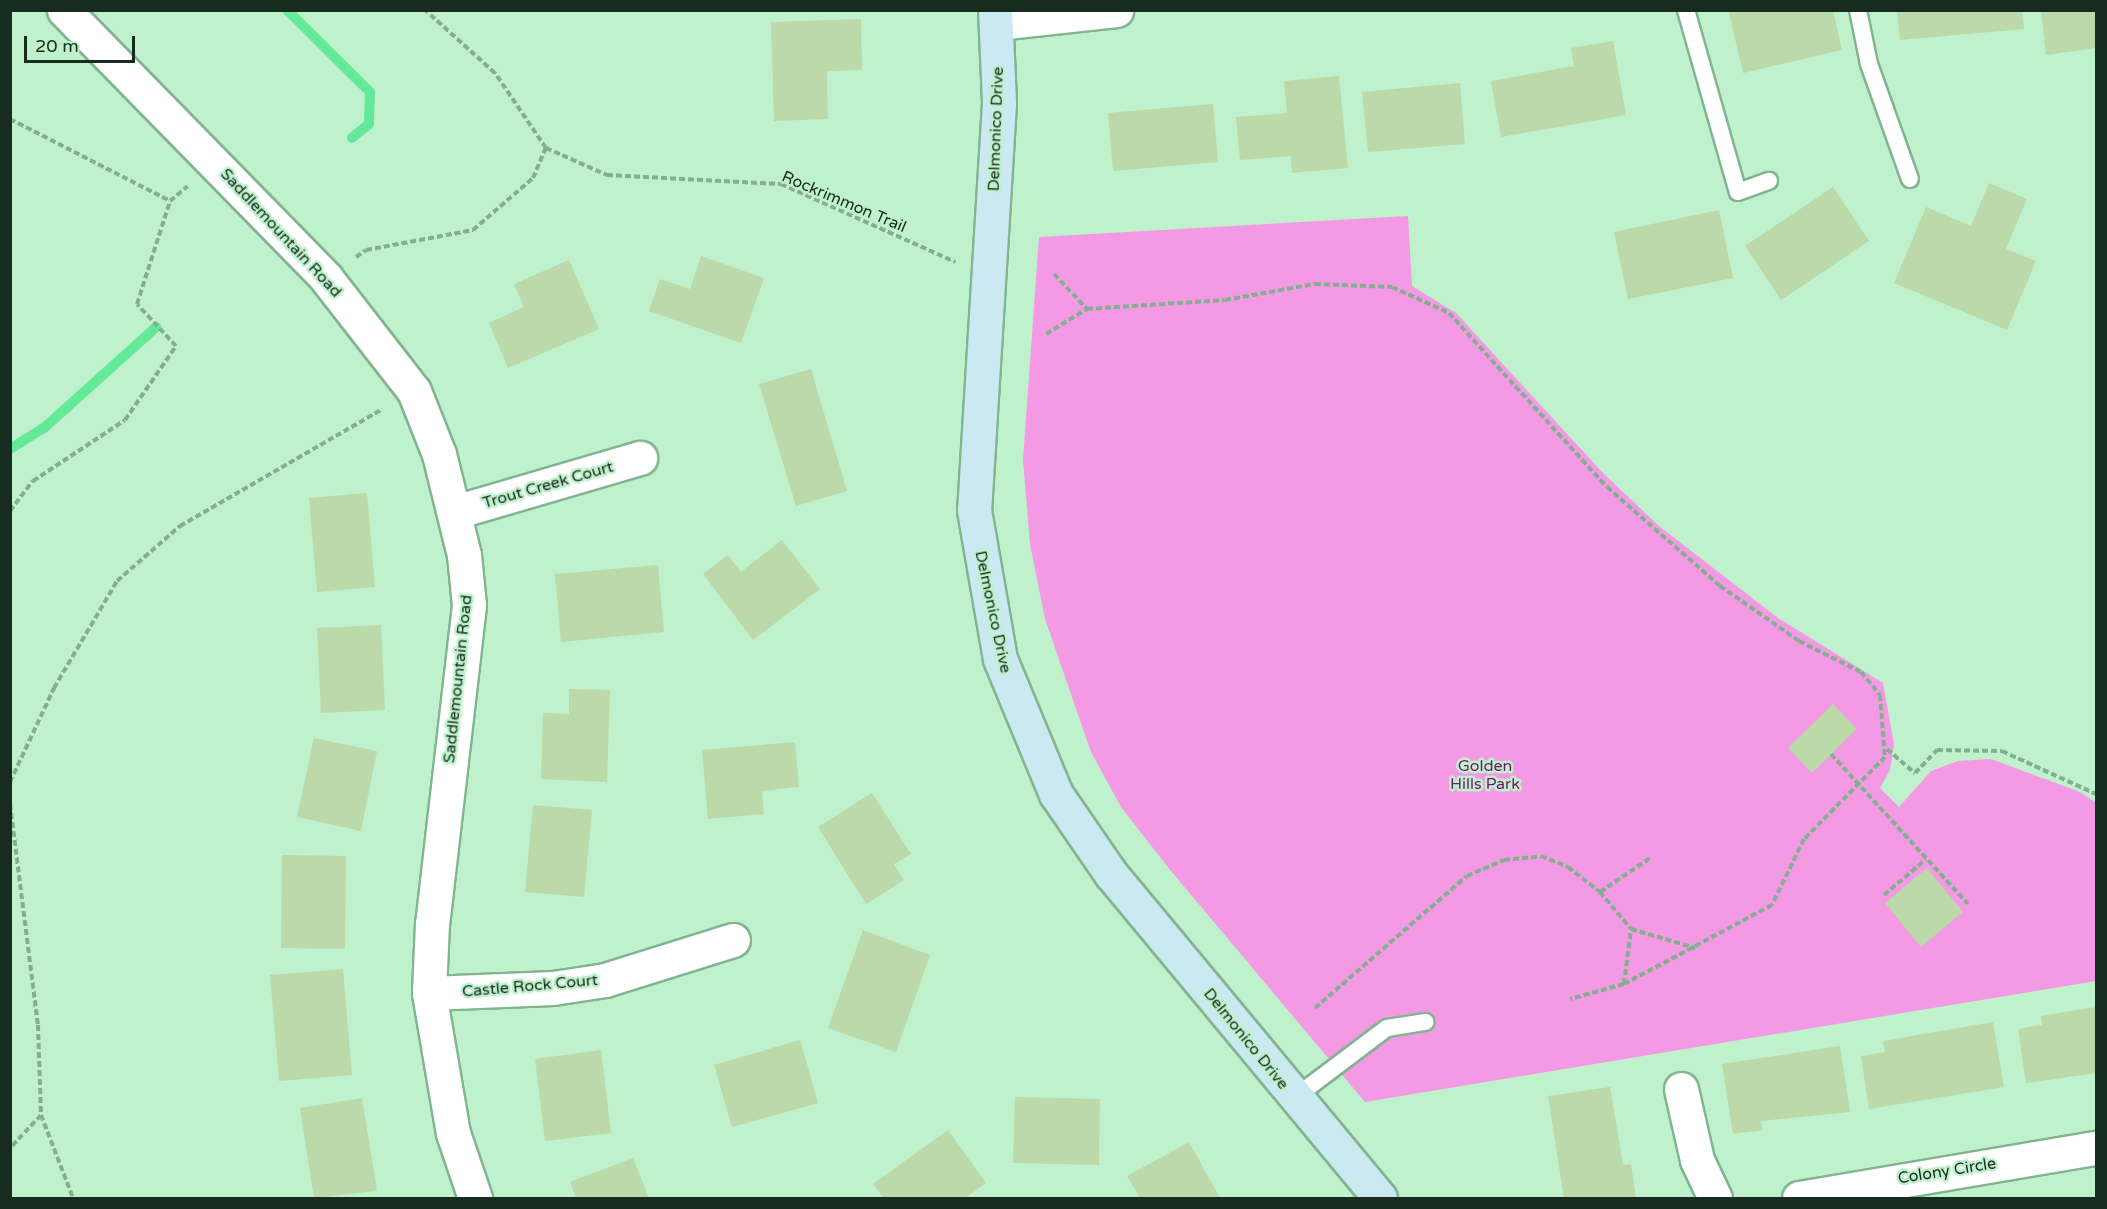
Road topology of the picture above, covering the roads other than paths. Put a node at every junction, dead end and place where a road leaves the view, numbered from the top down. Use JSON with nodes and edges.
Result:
{"nodes":[{"id":1,"x":64,"y":10,"type":"edge"},
{"id":2,"x":1116,"y":10,"type":"edge"},
{"id":3,"x":1686,"y":10,"type":"edge"},
{"id":4,"x":1858,"y":10,"type":"edge"},
{"id":5,"x":996,"y":17,"type":"edge"},
{"id":6,"x":1910,"y":179,"type":"dead end"},
{"id":7,"x":1770,"y":181,"type":"dead end"},
{"id":8,"x":640,"y":458,"type":"dead end"},
{"id":9,"x":455,"y":512,"type":"junction"},
{"id":10,"x":733,"y":940,"type":"dead end"},
{"id":11,"x":429,"y":993,"type":"junction"},
{"id":12,"x":1426,"y":1022,"type":"dead end"},
{"id":13,"x":1681,"y":1089,"type":"dead end"},
{"id":14,"x":1294,"y":1098,"type":"junction"},
{"id":15,"x":2097,"y":1148,"type":"edge"},
{"id":16,"x":475,"y":1198,"type":"edge"},
{"id":17,"x":1380,"y":1198,"type":"edge"},
{"id":18,"x":1716,"y":1198,"type":"edge"},
{"id":19,"x":1799,"y":1198,"type":"edge"}],
"edges":[{"from":1,"to":9,"type":"street","name":"Saddlemountain Road"},
{"from":2,"to":5,"type":"street"},
{"from":3,"to":7,"type":"lane"},
{"from":4,"to":6,"type":"lane"},
{"from":5,"to":14,"type":"street","name":"Delmonico Drive"},
{"from":8,"to":9,"type":"street","name":"Trout Creek Court"},
{"from":9,"to":11,"type":"street","name":"Saddlemountain Road"},
{"from":10,"to":11,"type":"street","name":"Castle Rock Court"},
{"from":11,"to":16,"type":"street","name":"Saddlemountain Road"},
{"from":12,"to":14,"type":"lane"},
{"from":13,"to":18,"type":"street"},
{"from":14,"to":17,"type":"street","name":"Delmonico Drive"},
{"from":15,"to":19,"type":"street","name":"Colony Circle"}]}
